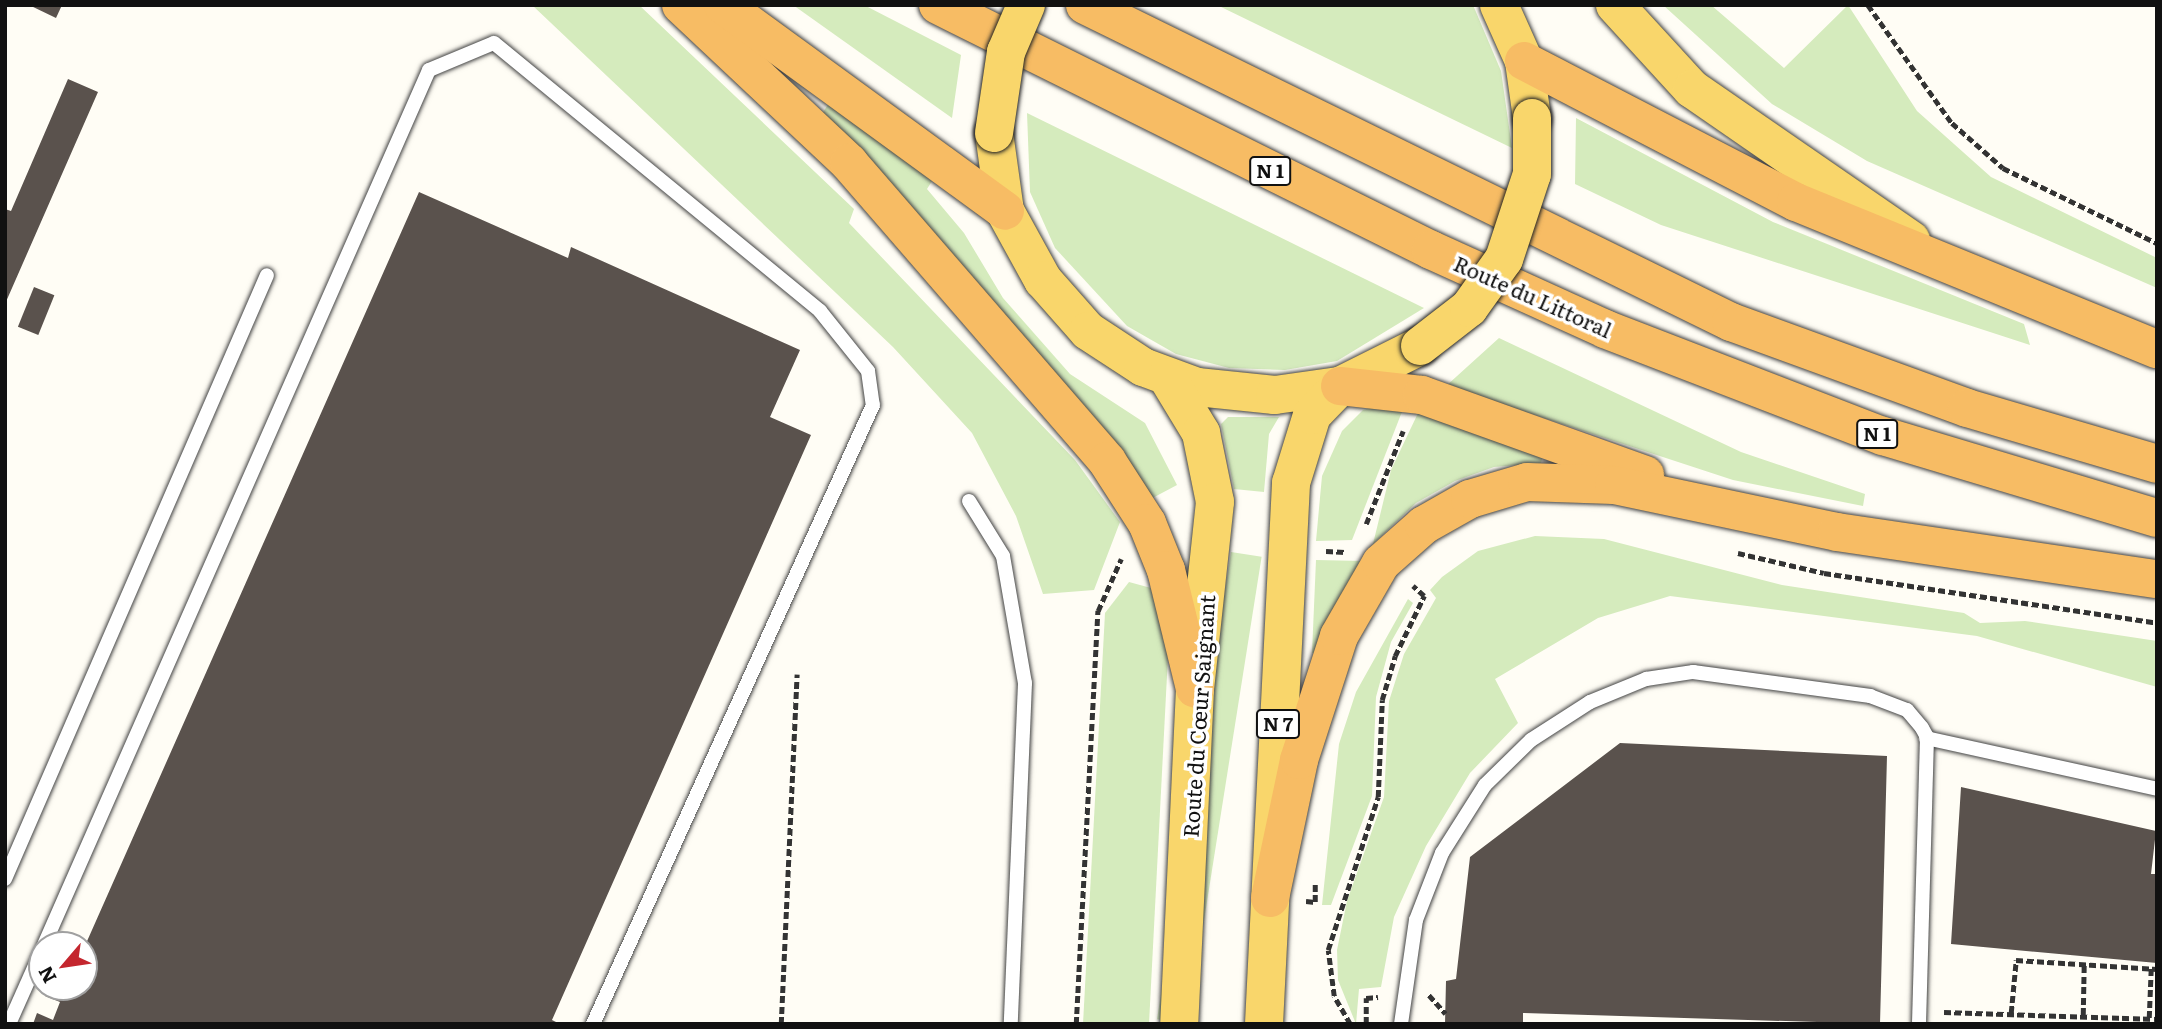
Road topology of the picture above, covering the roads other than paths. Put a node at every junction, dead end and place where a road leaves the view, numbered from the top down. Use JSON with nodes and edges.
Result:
{"nodes":[{"id":1,"x":681,"y":5,"type":"edge"},
{"id":2,"x":723,"y":5,"type":"edge"},
{"id":3,"x":938,"y":5,"type":"edge"},
{"id":4,"x":1026,"y":5,"type":"edge"},
{"id":5,"x":1086,"y":5,"type":"edge"},
{"id":6,"x":1499,"y":5,"type":"edge"},
{"id":7,"x":1601,"y":5,"type":"edge"},
{"id":8,"x":1615,"y":5,"type":"edge"},
{"id":9,"x":1524,"y":61,"type":"junction"},
{"id":10,"x":1663,"y":62,"type":"junction"},
{"id":11,"x":1005,"y":211,"type":"junction"},
{"id":12,"x":1950,"y":266,"type":"junction"},
{"id":13,"x":267,"y":275,"type":"dead end"},
{"id":14,"x":2157,"y":349,"type":"edge"},
{"id":15,"x":1167,"y":377,"type":"junction"},
{"id":16,"x":1340,"y":386,"type":"junction"},
{"id":17,"x":2157,"y":464,"type":"edge"},
{"id":18,"x":969,"y":501,"type":"dead end"},
{"id":19,"x":1738,"y":510,"type":"junction"},
{"id":20,"x":2157,"y":519,"type":"edge"},
{"id":21,"x":2157,"y":579,"type":"edge"},
{"id":22,"x":1195,"y":689,"type":"junction"},
{"id":23,"x":1926,"y":738,"type":"junction"},
{"id":24,"x":2157,"y":789,"type":"edge"},
{"id":25,"x":5,"y":879,"type":"edge"},
{"id":26,"x":1270,"y":898,"type":"junction"},
{"id":27,"x":50,"y":931,"type":"edge"},
{"id":28,"x":28,"y":981,"type":"edge"},
{"id":29,"x":9,"y":1024,"type":"edge"},
{"id":30,"x":593,"y":1024,"type":"edge"},
{"id":31,"x":1011,"y":1024,"type":"edge"},
{"id":32,"x":1179,"y":1024,"type":"edge"},
{"id":33,"x":1264,"y":1024,"type":"edge"},
{"id":34,"x":1401,"y":1024,"type":"edge"},
{"id":35,"x":1919,"y":1024,"type":"edge"}],
"edges":[{"from":1,"to":22,"type":"highway"},
{"from":2,"to":11,"type":"highway"},
{"from":3,"to":20,"type":"highway","name":"Route du Littoral","number":"N 1"},
{"from":4,"to":11,"type":"main road","bridge":true},
{"from":5,"to":17,"type":"highway","number":"N 1"},
{"from":6,"to":9,"type":"main road"},
{"from":7,"to":10,"type":"lane"},
{"from":8,"to":10,"type":"main road"},
{"from":9,"to":12,"type":"highway"},
{"from":9,"to":16,"type":"main road","bridge":true},
{"from":10,"to":12,"type":"main road"},
{"from":11,"to":15,"type":"main road"},
{"from":12,"to":14,"type":"highway"},
{"from":13,"to":25,"type":"lane"},
{"from":15,"to":16,"type":"main road"},
{"from":15,"to":22,"type":"main road","name":"Route du Cœur Saignant"},
{"from":16,"to":19,"type":"highway"},
{"from":16,"to":26,"type":"main road","number":"N 7"},
{"from":18,"to":31,"type":"lane"},
{"from":19,"to":21,"type":"highway"},
{"from":19,"to":26,"type":"highway"},
{"from":22,"to":32,"type":"main road","name":"Route du Cœur Saignant"},
{"from":23,"to":24,"type":"lane"},
{"from":23,"to":34,"type":"lane"},
{"from":23,"to":35,"type":"lane"},
{"from":26,"to":33,"type":"main road","number":"N 7"},
{"from":27,"to":30,"type":"lane"},
{"from":28,"to":29,"type":"lane"}]}
